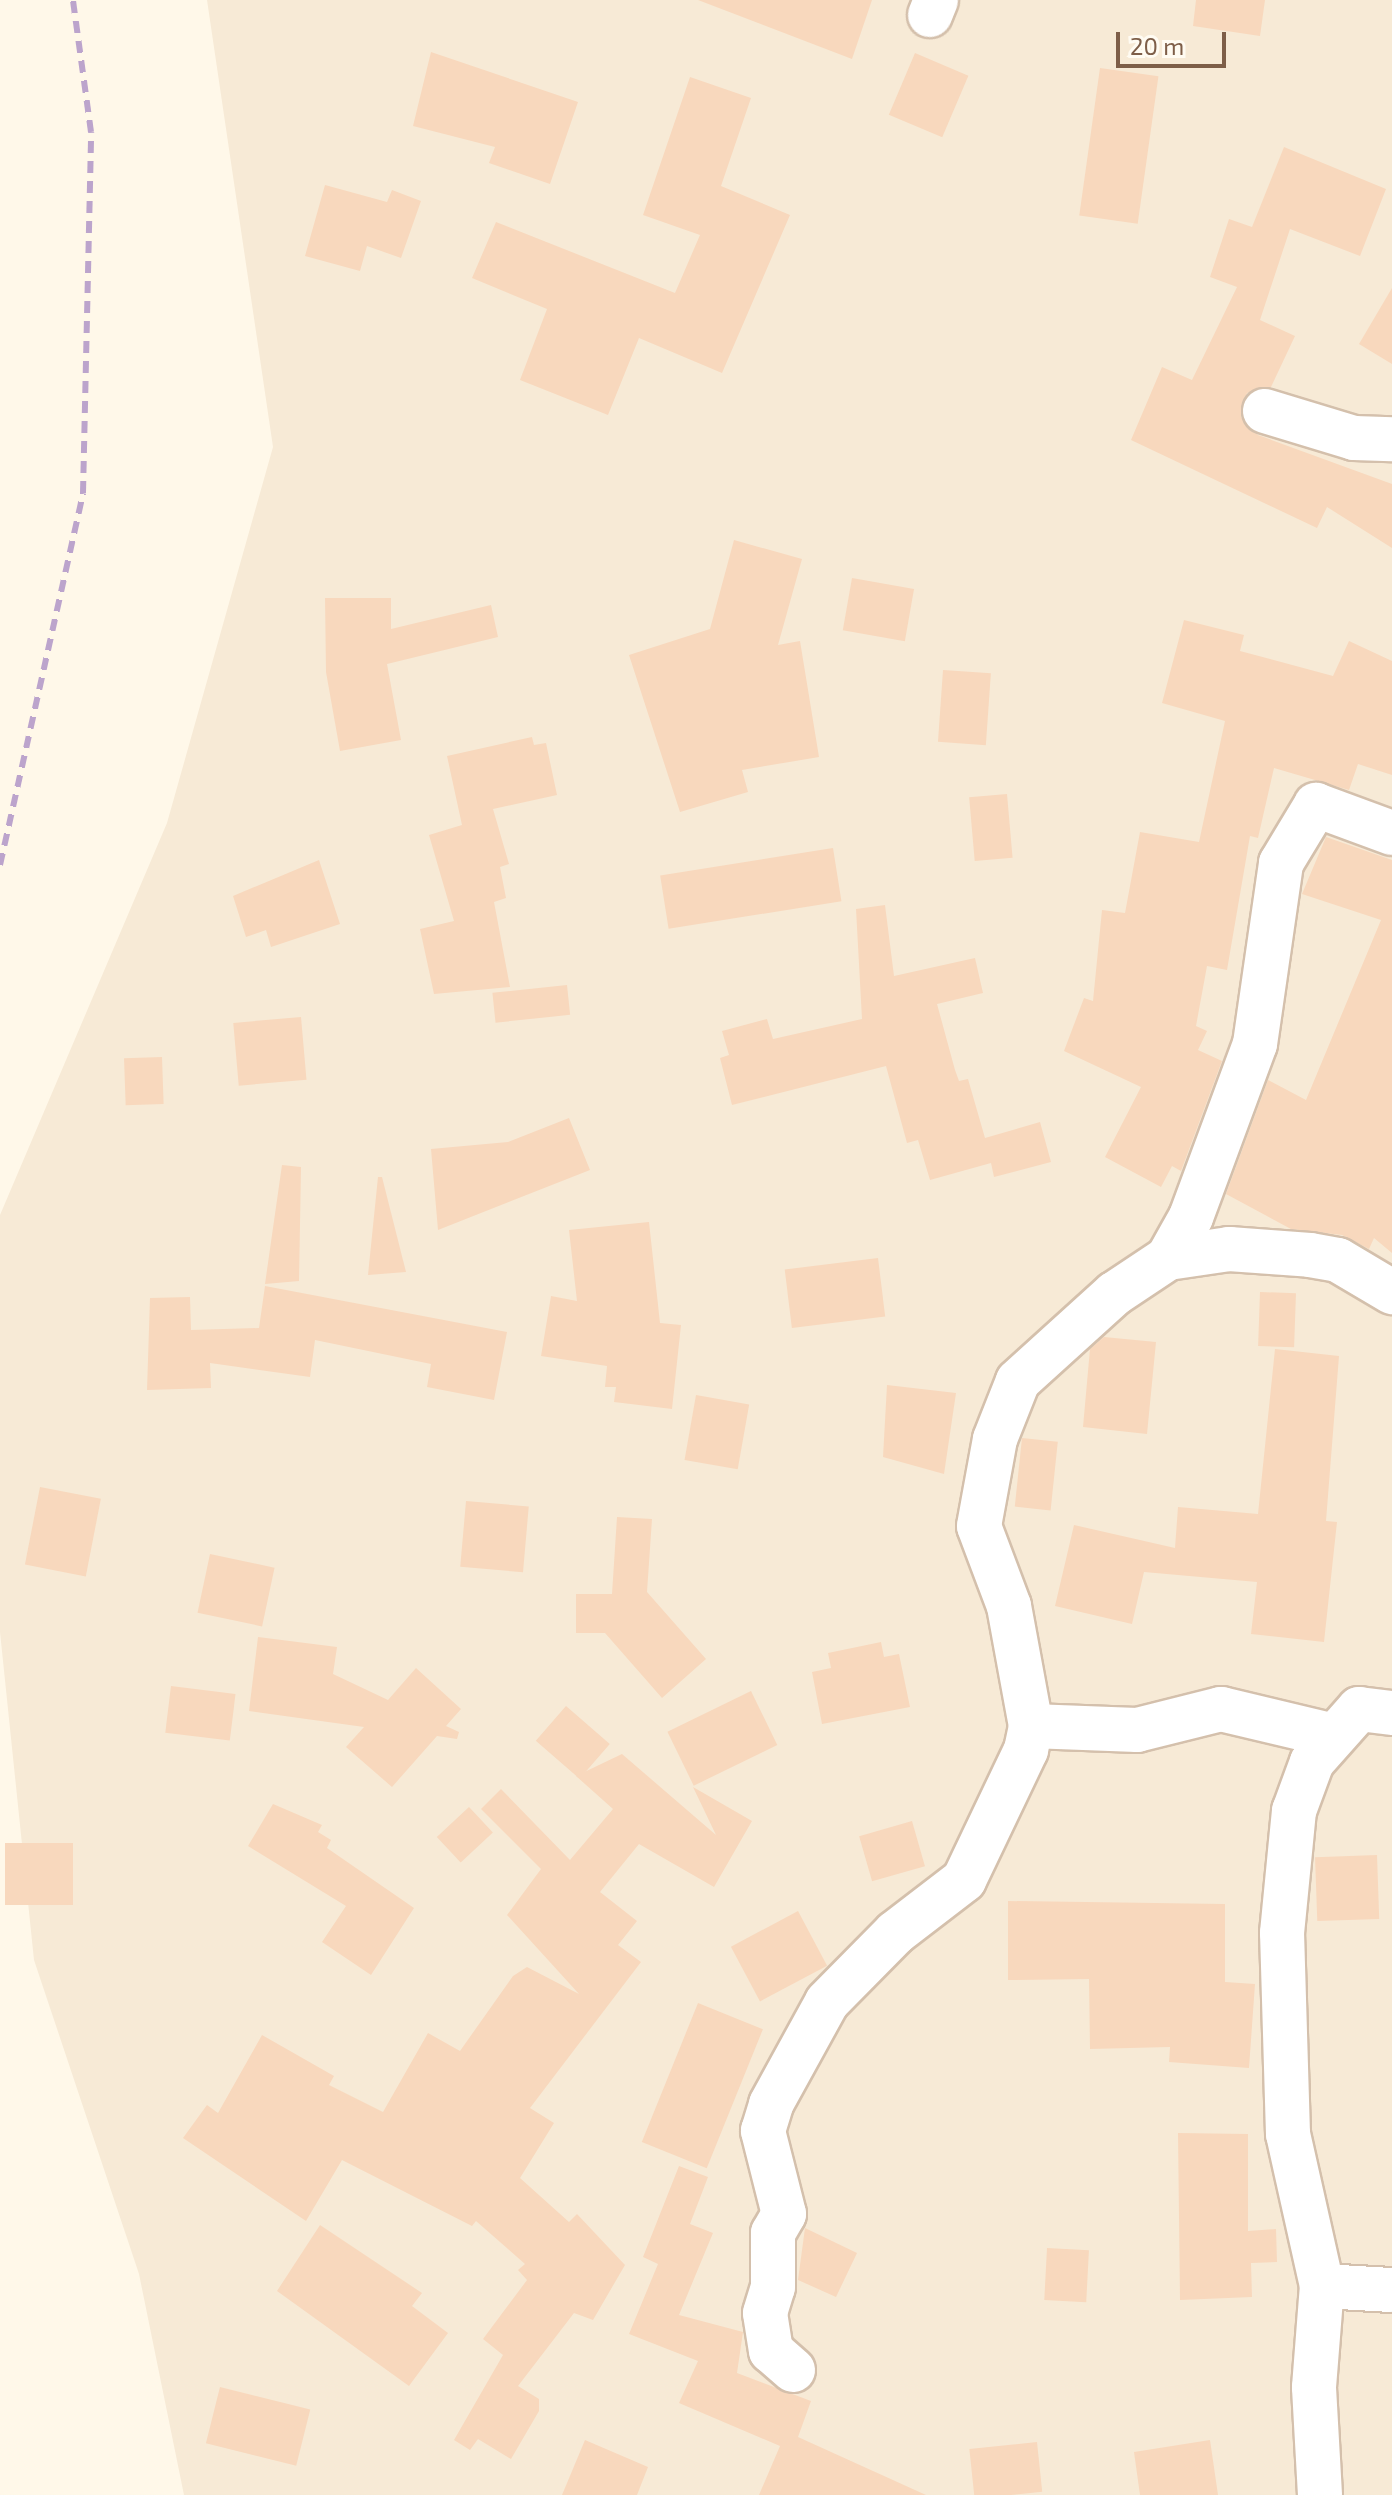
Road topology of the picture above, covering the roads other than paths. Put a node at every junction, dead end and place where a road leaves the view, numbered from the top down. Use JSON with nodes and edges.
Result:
{"nodes":[{"id":1,"x":1265,"y":411,"type":"dead end"},
{"id":2,"x":1392,"y":439,"type":"edge"},
{"id":3,"x":1392,"y":833,"type":"edge"},
{"id":4,"x":1191,"y":1217,"type":"junction"},
{"id":5,"x":1229,"y":1249,"type":"junction"},
{"id":6,"x":1168,"y":1258,"type":"junction"},
{"id":7,"x":1392,"y":1292,"type":"edge"},
{"id":8,"x":1392,"y":1713,"type":"edge"},
{"id":9,"x":1031,"y":1726,"type":"junction"},
{"id":10,"x":1334,"y":1736,"type":"junction"},
{"id":11,"x":1322,"y":2286,"type":"junction"},
{"id":12,"x":1392,"y":2290,"type":"edge"},
{"id":13,"x":793,"y":2370,"type":"dead end"},
{"id":14,"x":1320,"y":2495,"type":"edge"}],
"edges":[{"from":1,"to":2,"type":"street"},
{"from":3,"to":4,"type":"street"},
{"from":4,"to":5,"type":"street"},
{"from":4,"to":6,"type":"street"},
{"from":5,"to":6,"type":"street"},
{"from":5,"to":7,"type":"street"},
{"from":6,"to":9,"type":"street"},
{"from":8,"to":10,"type":"street"},
{"from":9,"to":10,"type":"street"},
{"from":9,"to":13,"type":"street"},
{"from":10,"to":11,"type":"street"},
{"from":11,"to":12,"type":"street"},
{"from":11,"to":14,"type":"street"}]}
